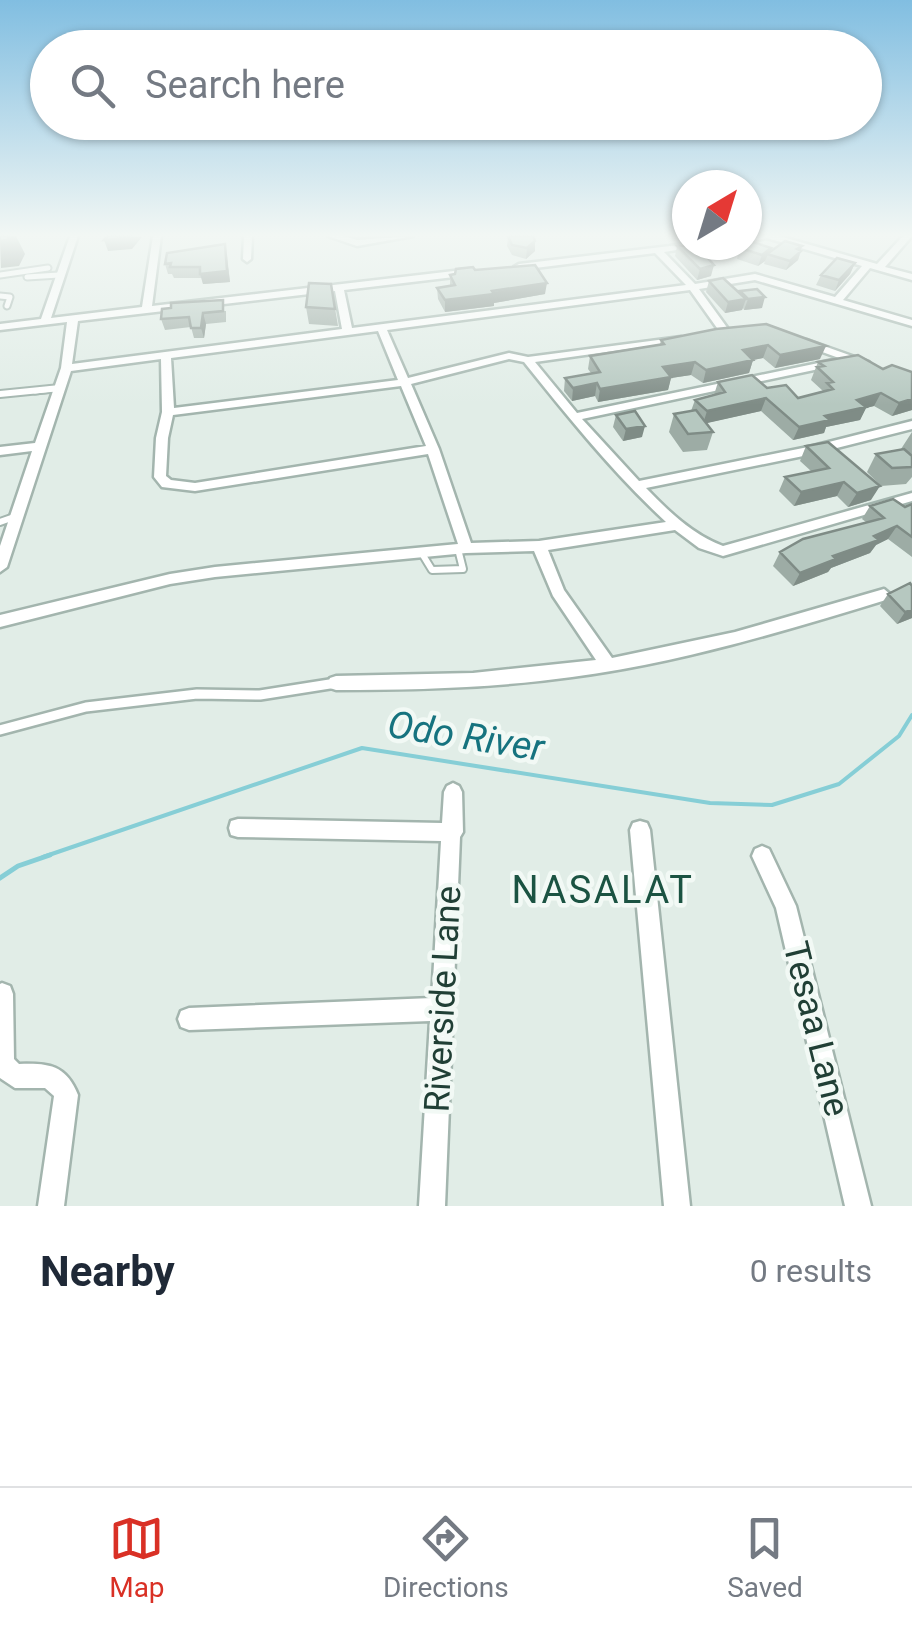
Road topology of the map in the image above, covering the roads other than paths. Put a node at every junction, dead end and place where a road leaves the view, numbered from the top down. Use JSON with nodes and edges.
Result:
{"nodes":[{"id":1,"x":54,"y":292,"type":"edge"},
{"id":2,"x":150,"y":292,"type":"edge"},
{"id":3,"x":293,"y":292,"type":"edge"},
{"id":4,"x":340,"y":292,"type":"edge"},
{"id":5,"x":660,"y":292,"type":"edge"},
{"id":6,"x":697,"y":292,"type":"edge"},
{"id":7,"x":807,"y":292,"type":"edge"},
{"id":8,"x":844,"y":292,"type":"edge"},
{"id":9,"x":0,"y":296,"type":"edge"},
{"id":10,"x":837,"y":301,"type":"junction"},
{"id":11,"x":6,"y":306,"type":"dead end"},
{"id":12,"x":147,"y":309,"type":"junction"},
{"id":13,"x":73,"y":318,"type":"junction"},
{"id":14,"x":44,"y":322,"type":"junction"},
{"id":15,"x":912,"y":323,"type":"edge"},
{"id":16,"x":381,"y":327,"type":"junction"},
{"id":17,"x":0,"y":328,"type":"edge"},
{"id":18,"x":742,"y":330,"type":"edge"},
{"id":19,"x":348,"y":332,"type":"junction"},
{"id":20,"x":726,"y":332,"type":"junction"},
{"id":21,"x":706,"y":335,"type":"edge"},
{"id":22,"x":791,"y":337,"type":"edge"},
{"id":23,"x":686,"y":338,"type":"edge"},
{"id":24,"x":166,"y":356,"type":"junction"},
{"id":25,"x":528,"y":360,"type":"junction"},
{"id":26,"x":852,"y":360,"type":"junction"},
{"id":27,"x":66,"y":368,"type":"junction"},
{"id":28,"x":882,"y":370,"type":"edge"},
{"id":29,"x":407,"y":382,"type":"junction"},
{"id":30,"x":60,"y":388,"type":"junction"},
{"id":31,"x":0,"y":394,"type":"edge"},
{"id":32,"x":168,"y":412,"type":"junction"},
{"id":33,"x":572,"y":416,"type":"junction"},
{"id":34,"x":912,"y":425,"type":"edge"},
{"id":35,"x":42,"y":446,"type":"junction"},
{"id":36,"x":433,"y":449,"type":"junction"},
{"id":37,"x":0,"y":452,"type":"edge"},
{"id":38,"x":638,"y":484,"type":"junction"},
{"id":39,"x":912,"y":496,"type":"edge"},
{"id":40,"x":17,"y":516,"type":"junction"},
{"id":41,"x":0,"y":522,"type":"edge"},
{"id":42,"x":678,"y":525,"type":"junction"},
{"id":43,"x":539,"y":546,"type":"junction"},
{"id":44,"x":462,"y":548,"type":"junction"},
{"id":45,"x":0,"y":567,"type":"edge"},
{"id":46,"x":884,"y":595,"type":"edge"},
{"id":47,"x":0,"y":622,"type":"edge"},
{"id":48,"x":608,"y":665,"type":"junction"},
{"id":49,"x":336,"y":683,"type":"joint"},
{"id":50,"x":0,"y":730,"type":"edge"},
{"id":51,"x":453,"y":792,"type":"dead end"},
{"id":52,"x":238,"y":828,"type":"dead end"},
{"id":53,"x":640,"y":830,"type":"dead end"},
{"id":54,"x":453,"y":832,"type":"junction"},
{"id":55,"x":762,"y":856,"type":"dead end"},
{"id":56,"x":2,"y":994,"type":"edge"},
{"id":57,"x":442,"y":1009,"type":"junction"},
{"id":58,"x":189,"y":1020,"type":"dead end"},
{"id":59,"x":51,"y":1206,"type":"edge"},
{"id":60,"x":432,"y":1206,"type":"edge"},
{"id":61,"x":678,"y":1206,"type":"edge"},
{"id":62,"x":858,"y":1206,"type":"edge"}],
"edges":[{"from":1,"to":14,"type":"street"},
{"from":2,"to":12,"type":"street"},
{"from":3,"to":12,"type":"street"},
{"from":4,"to":19,"type":"street"},
{"from":5,"to":16,"type":"street"},
{"from":6,"to":20,"type":"street"},
{"from":7,"to":10,"type":"street"},
{"from":8,"to":10,"type":"street"},
{"from":9,"to":11,"type":"lane"},
{"from":10,"to":15,"type":"street"},
{"from":12,"to":13,"type":"street"},
{"from":13,"to":14,"type":"street"},
{"from":13,"to":27,"type":"street"},
{"from":14,"to":17,"type":"street"},
{"from":16,"to":19,"type":"street"},
{"from":16,"to":29,"type":"street"},
{"from":18,"to":20,"type":"street"},
{"from":19,"to":24,"type":"street"},
{"from":20,"to":21,"type":"street"},
{"from":22,"to":26,"type":"street"},
{"from":23,"to":25,"type":"street"},
{"from":24,"to":27,"type":"street"},
{"from":24,"to":32,"type":"street"},
{"from":25,"to":29,"type":"street"},
{"from":25,"to":33,"type":"street"},
{"from":26,"to":28,"type":"street"},
{"from":26,"to":33,"type":"street"},
{"from":27,"to":30,"type":"street"},
{"from":29,"to":32,"type":"street"},
{"from":29,"to":36,"type":"street"},
{"from":30,"to":31,"type":"lane"},
{"from":30,"to":35,"type":"street"},
{"from":32,"to":36,"type":"street"},
{"from":33,"to":38,"type":"street"},
{"from":34,"to":38,"type":"street"},
{"from":35,"to":37,"type":"street"},
{"from":35,"to":40,"type":"street"},
{"from":36,"to":44,"type":"street"},
{"from":38,"to":42,"type":"street"},
{"from":39,"to":42,"type":"street"},
{"from":40,"to":41,"type":"lane"},
{"from":40,"to":45,"type":"street"},
{"from":42,"to":43,"type":"street"},
{"from":43,"to":44,"type":"street"},
{"from":43,"to":48,"type":"street"},
{"from":44,"to":47,"type":"street"},
{"from":46,"to":48,"type":"street"},
{"from":48,"to":49,"type":"street"},
{"from":49,"to":50,"type":"lane"},
{"from":51,"to":54,"type":"street","name":"Riverside Lane"},
{"from":52,"to":54,"type":"street"},
{"from":53,"to":61,"type":"street"},
{"from":54,"to":57,"type":"street","name":"Riverside Lane"},
{"from":55,"to":62,"type":"street","name":"Tesaa Lane"},
{"from":56,"to":59,"type":"street"},
{"from":57,"to":58,"type":"street"},
{"from":57,"to":60,"type":"street","name":"Riverside Lane"}]}
